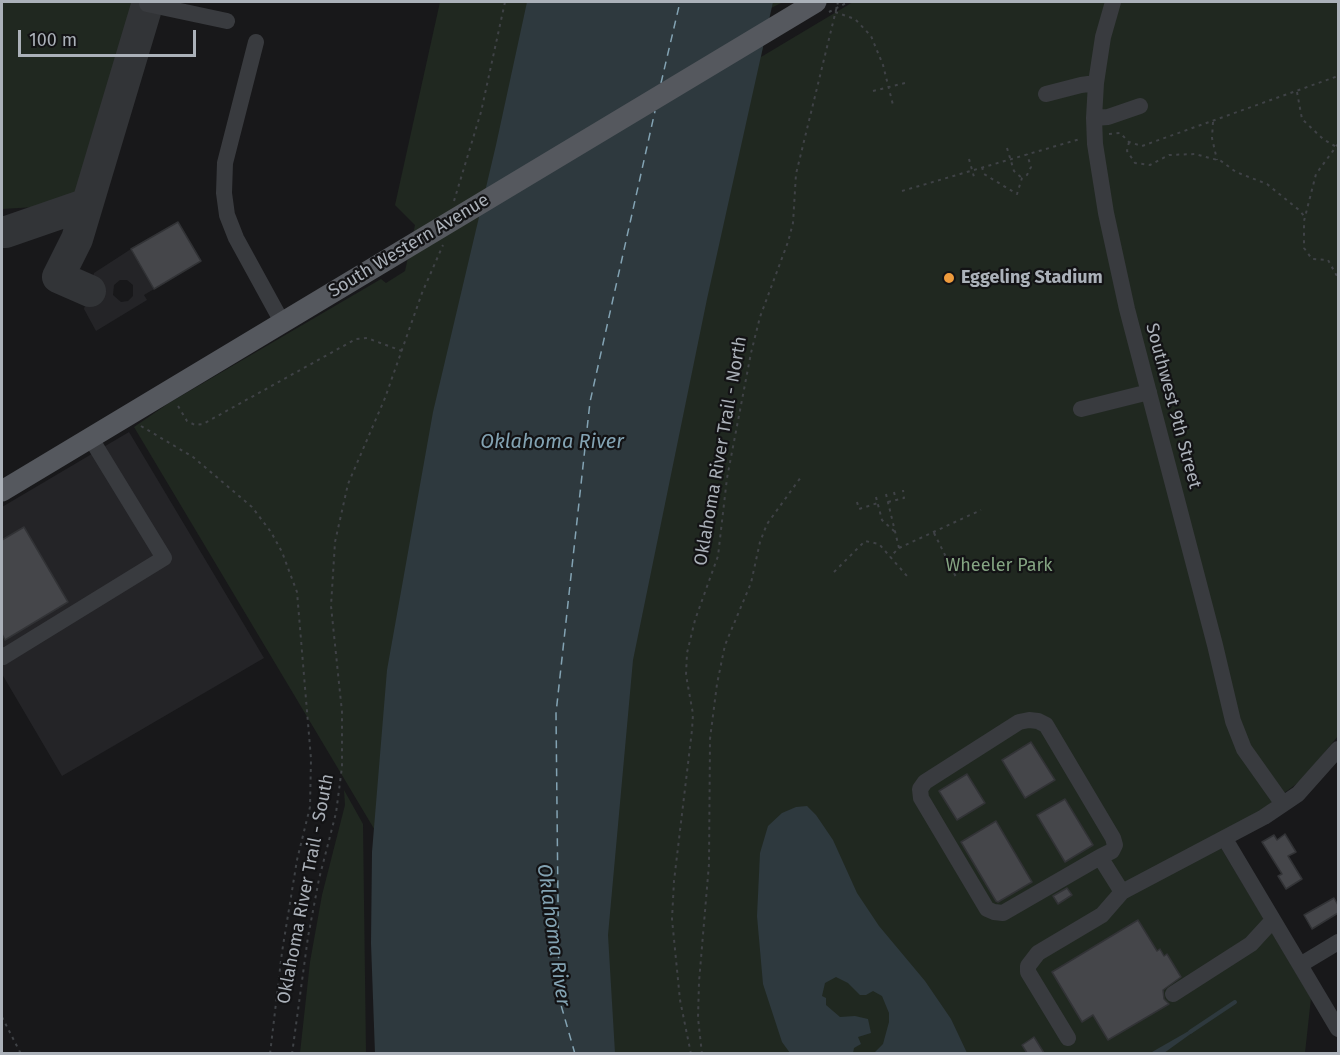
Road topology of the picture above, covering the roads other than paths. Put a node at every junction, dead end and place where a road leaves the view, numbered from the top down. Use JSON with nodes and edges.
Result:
{"nodes":[{"id":1,"x":816,"y":2,"type":"edge"},
{"id":2,"x":1113,"y":2,"type":"edge"},
{"id":3,"x":147,"y":4,"type":"dead end"},
{"id":4,"x":227,"y":21,"type":"dead end"},
{"id":5,"x":256,"y":42,"type":"dead end"},
{"id":6,"x":1096,"y":83,"type":"junction"},
{"id":7,"x":1046,"y":94,"type":"dead end"},
{"id":8,"x":1140,"y":106,"type":"dead end"},
{"id":9,"x":1094,"y":118,"type":"junction"},
{"id":10,"x":282,"y":322,"type":"junction"},
{"id":11,"x":1149,"y":392,"type":"junction"},
{"id":12,"x":1081,"y":409,"type":"dead end"},
{"id":13,"x":90,"y":438,"type":"junction"},
{"id":14,"x":2,"y":491,"type":"edge"},
{"id":15,"x":2,"y":655,"type":"edge"},
{"id":16,"x":1338,"y":749,"type":"edge"},
{"id":17,"x":1283,"y":804,"type":"junction"},
{"id":18,"x":1225,"y":839,"type":"junction"},
{"id":19,"x":1100,"y":857,"type":"junction"},
{"id":20,"x":1128,"y":889,"type":"junction"},
{"id":21,"x":1273,"y":920,"type":"junction"},
{"id":22,"x":1338,"y":942,"type":"edge"},
{"id":23,"x":1300,"y":965,"type":"junction"},
{"id":24,"x":1173,"y":994,"type":"dead end"},
{"id":25,"x":1338,"y":1029,"type":"edge"},
{"id":26,"x":1068,"y":1038,"type":"dead end"}],
"edges":[{"from":1,"to":10,"type":"main road","name":"South Western Avenue"},
{"from":2,"to":6,"type":"street","name":"Southwest 9th Street"},
{"from":3,"to":4,"type":"street"},
{"from":5,"to":10,"type":"street"},
{"from":6,"to":7,"type":"street"},
{"from":6,"to":9,"type":"street","name":"Southwest 9th Street"},
{"from":8,"to":9,"type":"street"},
{"from":9,"to":11,"type":"street","name":"Southwest 9th Street"},
{"from":10,"to":13,"type":"main road","name":"South Western Avenue"},
{"from":11,"to":12,"type":"street"},
{"from":11,"to":17,"type":"street","name":"Southwest 9th Street"},
{"from":13,"to":14,"type":"main road","name":"South Western Avenue"},
{"from":13,"to":15,"type":"street"},
{"from":16,"to":17,"type":"street"},
{"from":17,"to":18,"type":"street"},
{"from":18,"to":20,"type":"street"},
{"from":18,"to":21,"type":"street"},
{"from":19,"to":19,"type":"street"},
{"from":19,"to":20,"type":"street"},
{"from":20,"to":26,"type":"street"},
{"from":21,"to":23,"type":"street"},
{"from":21,"to":24,"type":"street"},
{"from":22,"to":23,"type":"street"},
{"from":23,"to":25,"type":"street"}]}
